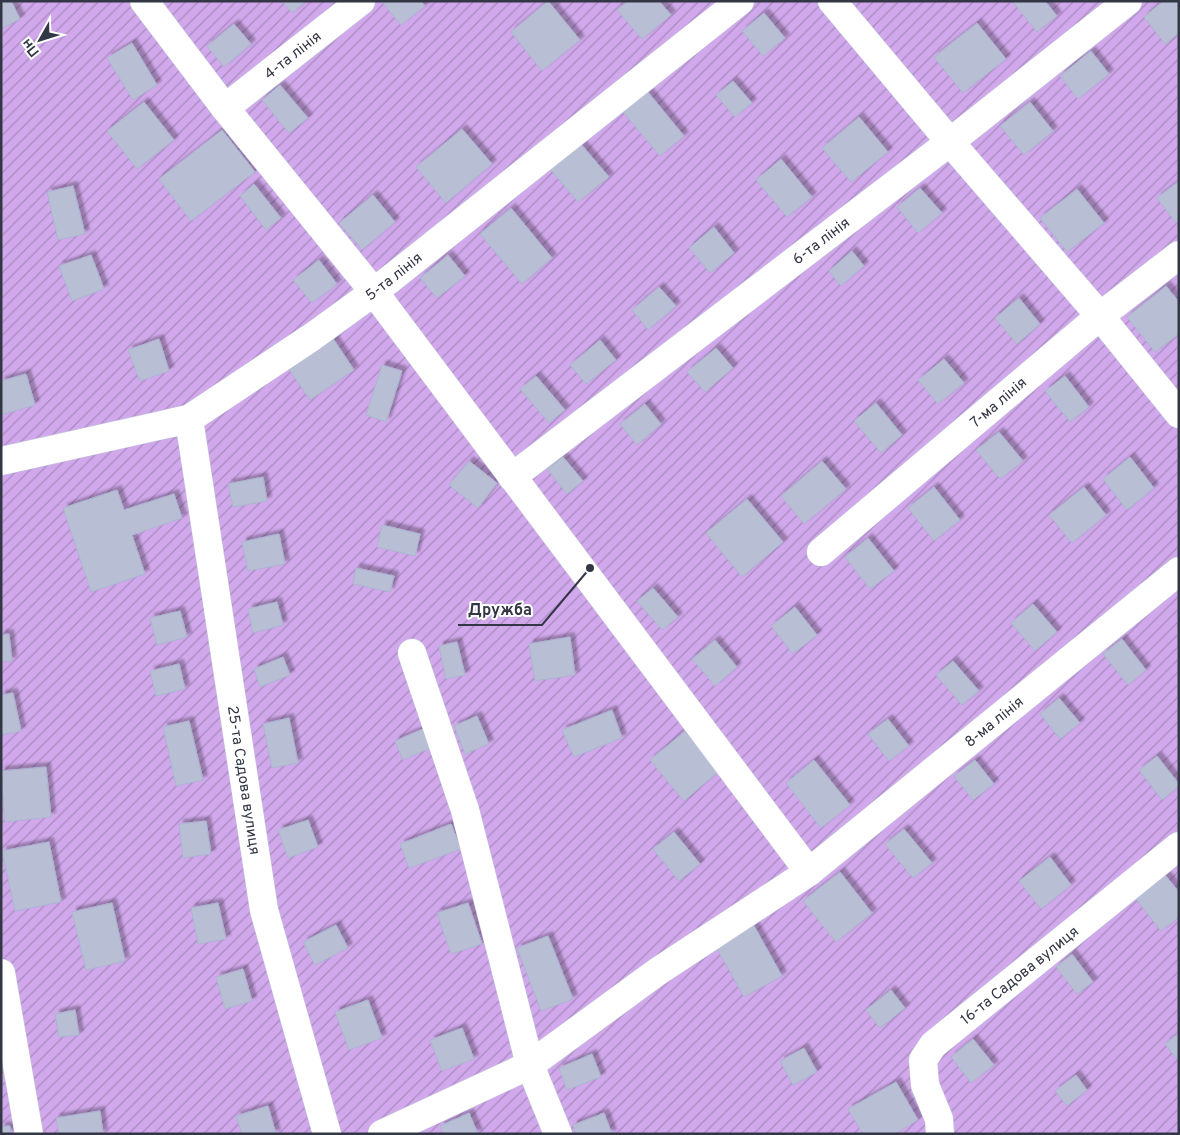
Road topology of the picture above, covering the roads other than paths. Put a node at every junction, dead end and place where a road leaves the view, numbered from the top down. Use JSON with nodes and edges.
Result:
{"nodes":[{"id":1,"x":144,"y":1,"type":"edge"},
{"id":2,"x":362,"y":1,"type":"edge"},
{"id":3,"x":740,"y":1,"type":"edge"},
{"id":4,"x":832,"y":1,"type":"edge"},
{"id":5,"x":1128,"y":1,"type":"edge"},
{"id":6,"x":225,"y":108,"type":"junction"},
{"id":7,"x":950,"y":142,"type":"junction"},
{"id":8,"x":1179,"y":255,"type":"edge"},
{"id":9,"x":374,"y":292,"type":"junction"},
{"id":10,"x":1100,"y":316,"type":"junction"},
{"id":11,"x":1179,"y":414,"type":"edge"},
{"id":12,"x":184,"y":420,"type":"junction"},
{"id":13,"x":1,"y":461,"type":"edge"},
{"id":14,"x":512,"y":477,"type":"junction"},
{"id":15,"x":821,"y":552,"type":"dead end"},
{"id":16,"x":1179,"y":570,"type":"edge"},
{"id":17,"x":412,"y":653,"type":"dead end"},
{"id":18,"x":1179,"y":846,"type":"edge"},
{"id":19,"x":809,"y":872,"type":"junction"},
{"id":20,"x":1,"y":974,"type":"edge"},
{"id":21,"x":530,"y":1065,"type":"junction"},
{"id":22,"x":29,"y":1134,"type":"edge"},
{"id":23,"x":326,"y":1134,"type":"edge"},
{"id":24,"x":382,"y":1134,"type":"edge"},
{"id":25,"x":558,"y":1134,"type":"edge"},
{"id":26,"x":940,"y":1134,"type":"edge"}],
"edges":[{"from":1,"to":6,"type":"street"},
{"from":2,"to":6,"type":"street","name":"4-та лінія"},
{"from":3,"to":9,"type":"street","name":"5-та лінія"},
{"from":4,"to":7,"type":"street"},
{"from":5,"to":7,"type":"street","name":"6-та лінія"},
{"from":6,"to":9,"type":"street"},
{"from":7,"to":10,"type":"street"},
{"from":7,"to":14,"type":"street","name":"6-та лінія"},
{"from":8,"to":10,"type":"street","name":"7-ма лінія"},
{"from":9,"to":12,"type":"street","name":"5-та лінія"},
{"from":9,"to":14,"type":"street"},
{"from":10,"to":11,"type":"street"},
{"from":10,"to":15,"type":"street","name":"7-ма лінія"},
{"from":12,"to":13,"type":"street"},
{"from":12,"to":23,"type":"street","name":"25-та Садова вулиця"},
{"from":14,"to":19,"type":"street"},
{"from":16,"to":19,"type":"street","name":"8-ма лінія"},
{"from":17,"to":21,"type":"street"},
{"from":18,"to":26,"type":"street","name":"16-та Садова вулиця"},
{"from":19,"to":21,"type":"street","name":"8-ма лінія"},
{"from":20,"to":22,"type":"street"},
{"from":21,"to":24,"type":"street","name":"8-ма лінія"},
{"from":21,"to":25,"type":"street"}]}
